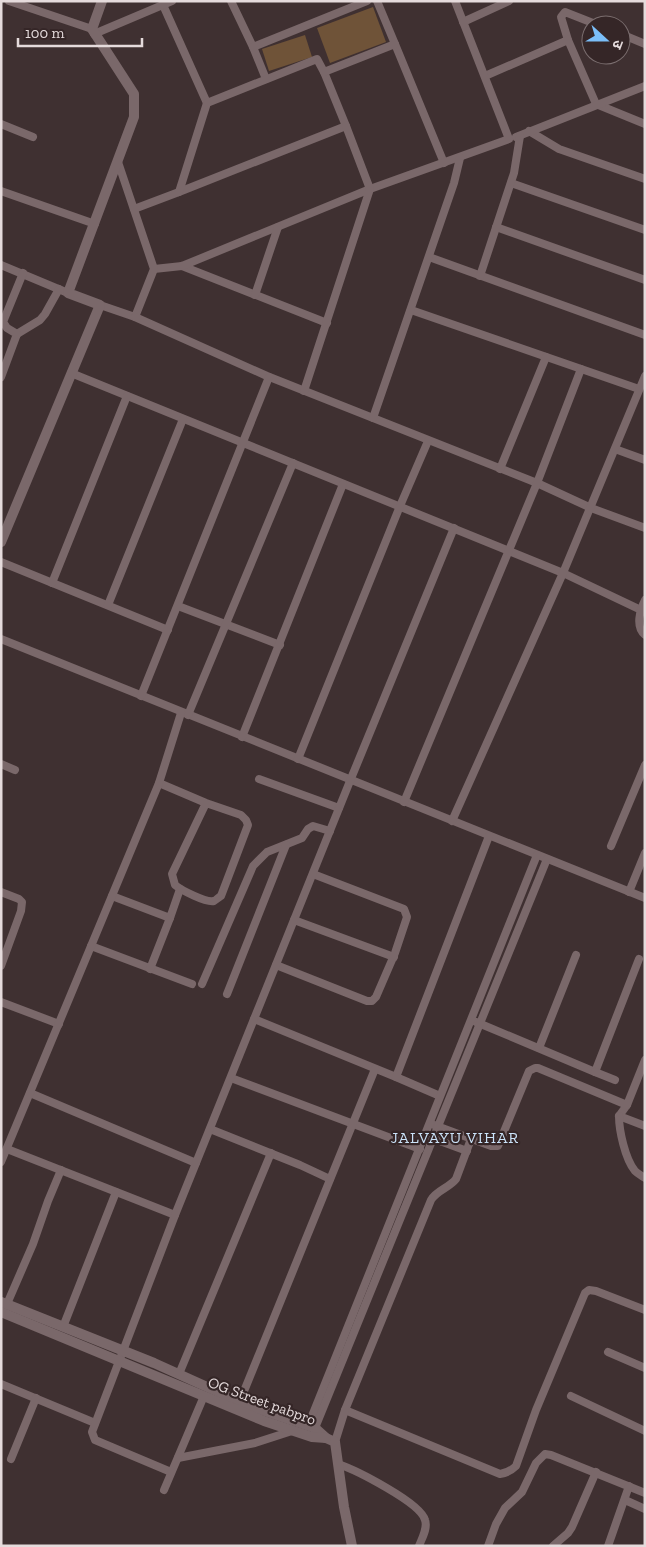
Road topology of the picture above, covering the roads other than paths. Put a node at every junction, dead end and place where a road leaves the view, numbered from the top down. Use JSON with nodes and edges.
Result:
{"nodes":[{"id":1,"x":9,"y":1,"type":"edge"},
{"id":2,"x":102,"y":1,"type":"edge"},
{"id":3,"x":172,"y":1,"type":"edge"},
{"id":4,"x":231,"y":1,"type":"edge"},
{"id":5,"x":367,"y":1,"type":"edge"},
{"id":6,"x":377,"y":1,"type":"edge"},
{"id":7,"x":454,"y":1,"type":"edge"},
{"id":8,"x":509,"y":1,"type":"edge"},
{"id":9,"x":163,"y":5,"type":"junction"},
{"id":10,"x":581,"y":18,"type":"edge"},
{"id":11,"x":463,"y":22,"type":"junction"},
{"id":12,"x":93,"y":31,"type":"junction"},
{"id":13,"x":631,"y":38,"type":"edge"},
{"id":14,"x":568,"y":40,"type":"junction"},
{"id":15,"x":395,"y":44,"type":"junction"},
{"id":16,"x":645,"y":44,"type":"edge"},
{"id":17,"x":253,"y":47,"type":"junction"},
{"id":18,"x":324,"y":72,"type":"junction"},
{"id":19,"x":485,"y":76,"type":"junction"},
{"id":20,"x":266,"y":79,"type":"junction"},
{"id":21,"x":645,"y":86,"type":"edge"},
{"id":22,"x":207,"y":103,"type":"junction"},
{"id":23,"x":596,"y":104,"type":"junction"},
{"id":24,"x":1,"y":124,"type":"edge"},
{"id":25,"x":645,"y":124,"type":"edge"},
{"id":26,"x":346,"y":126,"type":"junction"},
{"id":27,"x":529,"y":131,"type":"junction"},
{"id":28,"x":520,"y":136,"type":"junction"},
{"id":29,"x":33,"y":137,"type":"dead end"},
{"id":30,"x":510,"y":139,"type":"junction"},
{"id":31,"x":460,"y":158,"type":"junction"},
{"id":32,"x":118,"y":162,"type":"junction"},
{"id":33,"x":444,"y":163,"type":"junction"},
{"id":34,"x":645,"y":178,"type":"edge"},
{"id":35,"x":511,"y":183,"type":"junction"},
{"id":36,"x":370,"y":189,"type":"junction"},
{"id":37,"x":1,"y":191,"type":"edge"},
{"id":38,"x":180,"y":192,"type":"junction"},
{"id":39,"x":134,"y":209,"type":"junction"},
{"id":40,"x":95,"y":224,"type":"junction"},
{"id":41,"x":278,"y":227,"type":"junction"},
{"id":42,"x":496,"y":227,"type":"junction"},
{"id":43,"x":645,"y":230,"type":"edge"},
{"id":44,"x":429,"y":258,"type":"junction"},
{"id":45,"x":1,"y":265,"type":"edge"},
{"id":46,"x":182,"y":266,"type":"junction"},
{"id":47,"x":154,"y":269,"type":"junction"},
{"id":48,"x":23,"y":274,"type":"junction"},
{"id":49,"x":480,"y":276,"type":"junction"},
{"id":50,"x":645,"y":280,"type":"edge"},
{"id":51,"x":64,"y":291,"type":"junction"},
{"id":52,"x":255,"y":295,"type":"junction"},
{"id":53,"x":100,"y":305,"type":"junction"},
{"id":54,"x":411,"y":310,"type":"junction"},
{"id":55,"x":135,"y":317,"type":"junction"},
{"id":56,"x":327,"y":324,"type":"junction"},
{"id":57,"x":17,"y":334,"type":"junction"},
{"id":58,"x":645,"y":334,"type":"edge"},
{"id":59,"x":546,"y":357,"type":"junction"},
{"id":60,"x":581,"y":369,"type":"junction"},
{"id":61,"x":2,"y":371,"type":"edge"},
{"id":62,"x":71,"y":373,"type":"junction"},
{"id":63,"x":269,"y":376,"type":"junction"},
{"id":64,"x":645,"y":376,"type":"edge"},
{"id":65,"x":304,"y":390,"type":"junction"},
{"id":66,"x":640,"y":395,"type":"edge"},
{"id":67,"x":127,"y":396,"type":"junction"},
{"id":68,"x":373,"y":418,"type":"junction"},
{"id":69,"x":183,"y":419,"type":"junction"},
{"id":70,"x":428,"y":441,"type":"junction"},
{"id":71,"x":243,"y":443,"type":"junction"},
{"id":72,"x":615,"y":449,"type":"junction"},
{"id":73,"x":645,"y":460,"type":"edge"},
{"id":74,"x":293,"y":463,"type":"junction"},
{"id":75,"x":500,"y":469,"type":"junction"},
{"id":76,"x":537,"y":483,"type":"junction"},
{"id":77,"x":343,"y":484,"type":"junction"},
{"id":78,"x":400,"y":506,"type":"junction"},
{"id":79,"x":591,"y":508,"type":"junction"},
{"id":80,"x":4,"y":527,"type":"edge"},
{"id":81,"x":454,"y":528,"type":"junction"},
{"id":82,"x":645,"y":528,"type":"edge"},
{"id":83,"x":1,"y":542,"type":"edge"},
{"id":84,"x":509,"y":550,"type":"junction"},
{"id":85,"x":1,"y":562,"type":"edge"},
{"id":86,"x":563,"y":573,"type":"junction"},
{"id":87,"x":52,"y":583,"type":"junction"},
{"id":88,"x":645,"y":600,"type":"edge"},
{"id":89,"x":108,"y":605,"type":"junction"},
{"id":90,"x":178,"y":606,"type":"junction"},
{"id":91,"x":642,"y":614,"type":"edge"},
{"id":92,"x":226,"y":624,"type":"junction"},
{"id":93,"x":168,"y":630,"type":"junction"},
{"id":94,"x":645,"y":635,"type":"edge"},
{"id":95,"x":1,"y":639,"type":"edge"},
{"id":96,"x":280,"y":645,"type":"junction"},
{"id":97,"x":141,"y":696,"type":"junction"},
{"id":98,"x":184,"y":714,"type":"junction"},
{"id":99,"x":242,"y":737,"type":"junction"},
{"id":100,"x":298,"y":759,"type":"junction"},
{"id":101,"x":1,"y":764,"type":"edge"},
{"id":102,"x":645,"y":765,"type":"edge"},
{"id":103,"x":15,"y":770,"type":"dead end"},
{"id":104,"x":259,"y":779,"type":"dead end"},
{"id":105,"x":350,"y":780,"type":"junction"},
{"id":106,"x":160,"y":783,"type":"junction"},
{"id":107,"x":404,"y":802,"type":"junction"},
{"id":108,"x":206,"y":803,"type":"junction"},
{"id":109,"x":339,"y":808,"type":"junction"},
{"id":110,"x":452,"y":821,"type":"junction"},
{"id":111,"x":330,"y":831,"type":"junction"},
{"id":112,"x":489,"y":836,"type":"junction"},
{"id":113,"x":286,"y":844,"type":"junction"},
{"id":114,"x":611,"y":846,"type":"dead end"},
{"id":115,"x":645,"y":853,"type":"edge"},
{"id":116,"x":537,"y":855,"type":"junction"},
{"id":117,"x":546,"y":859,"type":"junction"},
{"id":118,"x":313,"y":874,"type":"junction"},
{"id":119,"x":180,"y":889,"type":"junction"},
{"id":120,"x":1,"y":892,"type":"edge"},
{"id":121,"x":629,"y":892,"type":"junction"},
{"id":122,"x":112,"y":896,"type":"junction"},
{"id":123,"x":645,"y":898,"type":"edge"},
{"id":124,"x":170,"y":918,"type":"junction"},
{"id":125,"x":294,"y":920,"type":"junction"},
{"id":126,"x":91,"y":946,"type":"junction"},
{"id":127,"x":576,"y":955,"type":"dead end"},
{"id":128,"x":394,"y":957,"type":"junction"},
{"id":129,"x":639,"y":959,"type":"dead end"},
{"id":130,"x":276,"y":964,"type":"junction"},
{"id":131,"x":1,"y":966,"type":"edge"},
{"id":132,"x":150,"y":969,"type":"junction"},
{"id":133,"x":192,"y":984,"type":"dead end"},
{"id":134,"x":202,"y":984,"type":"dead end"},
{"id":135,"x":227,"y":994,"type":"dead end"},
{"id":136,"x":1,"y":1002,"type":"edge"},
{"id":137,"x":254,"y":1019,"type":"junction"},
{"id":138,"x":471,"y":1020,"type":"junction"},
{"id":139,"x":479,"y":1023,"type":"junction"},
{"id":140,"x":59,"y":1024,"type":"junction"},
{"id":141,"x":539,"y":1048,"type":"junction"},
{"id":142,"x":645,"y":1060,"type":"edge"},
{"id":143,"x":375,"y":1069,"type":"junction"},
{"id":144,"x":596,"y":1072,"type":"junction"},
{"id":145,"x":230,"y":1078,"type":"junction"},
{"id":146,"x":396,"y":1078,"type":"junction"},
{"id":147,"x":615,"y":1080,"type":"dead end"},
{"id":148,"x":30,"y":1093,"type":"junction"},
{"id":149,"x":440,"y":1096,"type":"junction"},
{"id":150,"x":626,"y":1105,"type":"junction"},
{"id":151,"x":619,"y":1116,"type":"junction"},
{"id":152,"x":352,"y":1124,"type":"junction"},
{"id":153,"x":434,"y":1125,"type":"junction"},
{"id":154,"x":645,"y":1126,"type":"edge"},
{"id":155,"x":210,"y":1129,"type":"junction"},
{"id":156,"x":429,"y":1137,"type":"junction"},
{"id":157,"x":471,"y":1140,"type":"junction"},
{"id":158,"x":420,"y":1149,"type":"junction"},
{"id":159,"x":6,"y":1150,"type":"junction"},
{"id":160,"x":467,"y":1152,"type":"junction"},
{"id":161,"x":271,"y":1153,"type":"junction"},
{"id":162,"x":1,"y":1162,"type":"edge"},
{"id":163,"x":196,"y":1163,"type":"junction"},
{"id":164,"x":61,"y":1170,"type":"junction"},
{"id":165,"x":645,"y":1178,"type":"edge"},
{"id":166,"x":330,"y":1179,"type":"junction"},
{"id":167,"x":116,"y":1192,"type":"junction"},
{"id":168,"x":175,"y":1215,"type":"junction"},
{"id":169,"x":3,"y":1306,"type":"edge"},
{"id":170,"x":645,"y":1310,"type":"edge"},
{"id":171,"x":63,"y":1327,"type":"junction"},
{"id":172,"x":608,"y":1352,"type":"dead end"},
{"id":173,"x":122,"y":1356,"type":"junction"},
{"id":174,"x":645,"y":1368,"type":"edge"},
{"id":175,"x":179,"y":1374,"type":"junction"},
{"id":176,"x":1,"y":1384,"type":"edge"},
{"id":177,"x":204,"y":1396,"type":"junction"},
{"id":178,"x":571,"y":1396,"type":"dead end"},
{"id":179,"x":36,"y":1398,"type":"junction"},
{"id":180,"x":240,"y":1401,"type":"junction"},
{"id":181,"x":345,"y":1410,"type":"junction"},
{"id":182,"x":95,"y":1423,"type":"junction"},
{"id":183,"x":292,"y":1431,"type":"junction"},
{"id":184,"x":310,"y":1431,"type":"junction"},
{"id":185,"x":645,"y":1431,"type":"edge"},
{"id":186,"x":330,"y":1440,"type":"junction"},
{"id":187,"x":178,"y":1458,"type":"junction"},
{"id":188,"x":10,"y":1459,"type":"dead end"},
{"id":189,"x":338,"y":1464,"type":"junction"},
{"id":190,"x":171,"y":1472,"type":"junction"},
{"id":191,"x":596,"y":1472,"type":"junction"},
{"id":192,"x":629,"y":1486,"type":"junction"},
{"id":193,"x":164,"y":1490,"type":"dead end"},
{"id":194,"x":645,"y":1493,"type":"edge"},
{"id":195,"x":625,"y":1500,"type":"junction"},
{"id":196,"x":645,"y":1509,"type":"edge"},
{"id":197,"x":353,"y":1543,"type":"edge"},
{"id":198,"x":611,"y":1545,"type":"edge"},
{"id":199,"x":419,"y":1546,"type":"edge"},
{"id":200,"x":488,"y":1546,"type":"edge"},
{"id":201,"x":553,"y":1546,"type":"edge"}],
"edges":[{"from":1,"to":12,"type":"street"},
{"from":2,"to":12,"type":"street"},
{"from":3,"to":9,"type":"street"},
{"from":4,"to":17,"type":"street"},
{"from":5,"to":17,"type":"street"},
{"from":6,"to":15,"type":"street"},
{"from":7,"to":11,"type":"street"},
{"from":8,"to":11,"type":"street"},
{"from":9,"to":12,"type":"street"},
{"from":9,"to":22,"type":"street"},
{"from":10,"to":14,"type":"street"},
{"from":11,"to":19,"type":"street"},
{"from":12,"to":32,"type":"street"},
{"from":13,"to":16,"type":"street"},
{"from":14,"to":19,"type":"street"},
{"from":14,"to":23,"type":"street"},
{"from":15,"to":18,"type":"street"},
{"from":15,"to":33,"type":"street"},
{"from":17,"to":20,"type":"street"},
{"from":18,"to":20,"type":"street"},
{"from":18,"to":26,"type":"street"},
{"from":19,"to":30,"type":"street"},
{"from":20,"to":22,"type":"street"},
{"from":21,"to":23,"type":"street"},
{"from":22,"to":38,"type":"street"},
{"from":23,"to":25,"type":"street"},
{"from":23,"to":27,"type":"street"},
{"from":24,"to":29,"type":"street"},
{"from":26,"to":36,"type":"street"},
{"from":26,"to":38,"type":"street"},
{"from":27,"to":28,"type":"street"},
{"from":27,"to":34,"type":"street"},
{"from":28,"to":30,"type":"street"},
{"from":28,"to":35,"type":"street"},
{"from":30,"to":31,"type":"street"},
{"from":31,"to":33,"type":"street"},
{"from":31,"to":44,"type":"street"},
{"from":32,"to":39,"type":"street"},
{"from":32,"to":40,"type":"street"},
{"from":33,"to":36,"type":"street"},
{"from":35,"to":42,"type":"street"},
{"from":35,"to":43,"type":"street"},
{"from":36,"to":41,"type":"street"},
{"from":36,"to":56,"type":"street"},
{"from":37,"to":40,"type":"street"},
{"from":38,"to":39,"type":"street"},
{"from":39,"to":47,"type":"street"},
{"from":40,"to":51,"type":"street"},
{"from":41,"to":46,"type":"street"},
{"from":41,"to":52,"type":"street"},
{"from":42,"to":49,"type":"street"},
{"from":42,"to":50,"type":"street"},
{"from":44,"to":49,"type":"street"},
{"from":44,"to":54,"type":"street"},
{"from":45,"to":48,"type":"street"},
{"from":46,"to":47,"type":"street"},
{"from":46,"to":52,"type":"street"},
{"from":47,"to":55,"type":"street"},
{"from":48,"to":51,"type":"street"},
{"from":48,"to":57,"type":"street"},
{"from":49,"to":58,"type":"street"},
{"from":51,"to":53,"type":"street"},
{"from":51,"to":57,"type":"street"},
{"from":52,"to":56,"type":"street"},
{"from":53,"to":55,"type":"street"},
{"from":53,"to":62,"type":"street"},
{"from":54,"to":59,"type":"street"},
{"from":54,"to":68,"type":"street"},
{"from":55,"to":63,"type":"street"},
{"from":56,"to":65,"type":"street"},
{"from":57,"to":61,"type":"street"},
{"from":59,"to":60,"type":"street"},
{"from":59,"to":75,"type":"street"},
{"from":60,"to":66,"type":"street"},
{"from":60,"to":76,"type":"street"},
{"from":62,"to":67,"type":"street"},
{"from":62,"to":80,"type":"street"},
{"from":63,"to":65,"type":"street"},
{"from":63,"to":71,"type":"street"},
{"from":64,"to":66,"type":"street"},
{"from":65,"to":68,"type":"street"},
{"from":66,"to":72,"type":"street"},
{"from":67,"to":69,"type":"street"},
{"from":67,"to":87,"type":"street"},
{"from":68,"to":70,"type":"street"},
{"from":69,"to":71,"type":"street"},
{"from":69,"to":89,"type":"street"},
{"from":70,"to":75,"type":"street"},
{"from":70,"to":78,"type":"street"},
{"from":71,"to":74,"type":"street"},
{"from":71,"to":90,"type":"street"},
{"from":72,"to":73,"type":"street"},
{"from":72,"to":79,"type":"street"},
{"from":74,"to":77,"type":"street"},
{"from":74,"to":92,"type":"street"},
{"from":75,"to":76,"type":"street"},
{"from":76,"to":79,"type":"street"},
{"from":76,"to":84,"type":"street"},
{"from":77,"to":78,"type":"street"},
{"from":77,"to":96,"type":"street"},
{"from":78,"to":81,"type":"street"},
{"from":78,"to":100,"type":"street"},
{"from":79,"to":82,"type":"street"},
{"from":79,"to":86,"type":"street"},
{"from":80,"to":83,"type":"street"},
{"from":81,"to":84,"type":"street"},
{"from":81,"to":105,"type":"street"},
{"from":84,"to":86,"type":"street"},
{"from":84,"to":107,"type":"street"},
{"from":85,"to":87,"type":"street"},
{"from":86,"to":91,"type":"street"},
{"from":86,"to":110,"type":"street"},
{"from":87,"to":89,"type":"street"},
{"from":88,"to":91,"type":"street"},
{"from":89,"to":93,"type":"street"},
{"from":90,"to":92,"type":"street"},
{"from":90,"to":93,"type":"street"},
{"from":91,"to":94,"type":"street"},
{"from":92,"to":96,"type":"street"},
{"from":92,"to":98,"type":"street"},
{"from":93,"to":97,"type":"street"},
{"from":95,"to":97,"type":"street"},
{"from":96,"to":99,"type":"street"},
{"from":97,"to":98,"type":"street"},
{"from":98,"to":99,"type":"street"},
{"from":98,"to":106,"type":"street"},
{"from":99,"to":100,"type":"street"},
{"from":100,"to":105,"type":"street"},
{"from":101,"to":103,"type":"street"},
{"from":102,"to":114,"type":"street"},
{"from":104,"to":109,"type":"street"},
{"from":105,"to":107,"type":"street"},
{"from":105,"to":109,"type":"street"},
{"from":106,"to":108,"type":"street"},
{"from":106,"to":122,"type":"street"},
{"from":107,"to":110,"type":"street"},
{"from":108,"to":119,"type":"street"},
{"from":108,"to":119,"type":"street"},
{"from":109,"to":111,"type":"street"},
{"from":110,"to":112,"type":"street"},
{"from":111,"to":113,"type":"street"},
{"from":111,"to":118,"type":"street"},
{"from":112,"to":116,"type":"street"},
{"from":112,"to":146,"type":"street"},
{"from":113,"to":134,"type":"street"},
{"from":113,"to":135,"type":"street"},
{"from":115,"to":121,"type":"street"},
{"from":116,"to":117,"type":"street"},
{"from":116,"to":138,"type":"street"},
{"from":117,"to":121,"type":"street"},
{"from":117,"to":139,"type":"street"},
{"from":118,"to":125,"type":"street"},
{"from":118,"to":128,"type":"street"},
{"from":119,"to":124,"type":"street"},
{"from":120,"to":131,"type":"street"},
{"from":121,"to":123,"type":"street"},
{"from":122,"to":124,"type":"street"},
{"from":122,"to":126,"type":"street"},
{"from":124,"to":132,"type":"street"},
{"from":125,"to":128,"type":"street"},
{"from":125,"to":130,"type":"street"},
{"from":126,"to":132,"type":"street"},
{"from":126,"to":140,"type":"street"},
{"from":127,"to":141,"type":"street"},
{"from":128,"to":130,"type":"street"},
{"from":129,"to":144,"type":"street"},
{"from":130,"to":137,"type":"street"},
{"from":132,"to":133,"type":"street"},
{"from":136,"to":140,"type":"street"},
{"from":137,"to":143,"type":"street"},
{"from":137,"to":145,"type":"street"},
{"from":138,"to":139,"type":"street"},
{"from":138,"to":149,"type":"street"},
{"from":139,"to":141,"type":"street"},
{"from":139,"to":153,"type":"street"},
{"from":140,"to":148,"type":"street"},
{"from":141,"to":144,"type":"street"},
{"from":142,"to":150,"type":"street"},
{"from":143,"to":146,"type":"street"},
{"from":143,"to":152,"type":"street"},
{"from":144,"to":147,"type":"street"},
{"from":145,"to":152,"type":"street"},
{"from":145,"to":155,"type":"street"},
{"from":146,"to":149,"type":"street"},
{"from":148,"to":159,"type":"street"},
{"from":148,"to":163,"type":"street"},
{"from":149,"to":153,"type":"street"},
{"from":150,"to":151,"type":"street"},
{"from":150,"to":157,"type":"street"},
{"from":151,"to":154,"type":"street"},
{"from":151,"to":165,"type":"street"},
{"from":152,"to":158,"type":"street"},
{"from":152,"to":166,"type":"street"},
{"from":153,"to":156,"type":"street"},
{"from":153,"to":157,"type":"street"},
{"from":155,"to":161,"type":"street"},
{"from":155,"to":163,"type":"street"},
{"from":156,"to":158,"type":"street"},
{"from":156,"to":160,"type":"street"},
{"from":156,"to":184,"type":"street"},
{"from":157,"to":160,"type":"street"},
{"from":158,"to":184,"type":"street"},
{"from":159,"to":162,"type":"street"},
{"from":159,"to":164,"type":"street"},
{"from":160,"to":181,"type":"street"},
{"from":161,"to":166,"type":"street"},
{"from":161,"to":175,"type":"street"},
{"from":163,"to":168,"type":"street"},
{"from":164,"to":167,"type":"street"},
{"from":164,"to":169,"type":"street"},
{"from":166,"to":180,"type":"street"},
{"from":167,"to":168,"type":"street"},
{"from":167,"to":171,"type":"street"},
{"from":168,"to":173,"type":"street"},
{"from":169,"to":171,"type":"street","name":"OG Street pabpro"},
{"from":169,"to":173,"type":"street","name":"OG Street pabpro"},
{"from":170,"to":181,"type":"street"},
{"from":171,"to":173,"type":"street","name":"OG Street pabpro"},
{"from":172,"to":174,"type":"street"},
{"from":173,"to":175,"type":"street","name":"OG Street pabpro"},
{"from":173,"to":177,"type":"street","name":"OG Street pabpro"},
{"from":173,"to":182,"type":"street"},
{"from":175,"to":180,"type":"street","name":"OG Street pabpro"},
{"from":176,"to":179,"type":"street"},
{"from":177,"to":183,"type":"street","name":"OG Street pabpro"},
{"from":177,"to":187,"type":"street"},
{"from":178,"to":185,"type":"street"},
{"from":179,"to":182,"type":"street"},
{"from":179,"to":188,"type":"street"},
{"from":180,"to":184,"type":"street","name":"OG Street pabpro"},
{"from":181,"to":186,"type":"street"},
{"from":182,"to":190,"type":"street"},
{"from":183,"to":184,"type":"street","name":"OG Street pabpro"},
{"from":183,"to":187,"type":"street"},
{"from":184,"to":186,"type":"street","name":"OG Street pabpro"},
{"from":186,"to":189,"type":"street"},
{"from":187,"to":190,"type":"street"},
{"from":189,"to":197,"type":"street"},
{"from":189,"to":199,"type":"street"},
{"from":190,"to":193,"type":"street"},
{"from":191,"to":192,"type":"street"},
{"from":191,"to":200,"type":"street"},
{"from":191,"to":201,"type":"street"},
{"from":192,"to":194,"type":"street"},
{"from":192,"to":195,"type":"street"},
{"from":195,"to":196,"type":"street"},
{"from":195,"to":198,"type":"street"}]}
